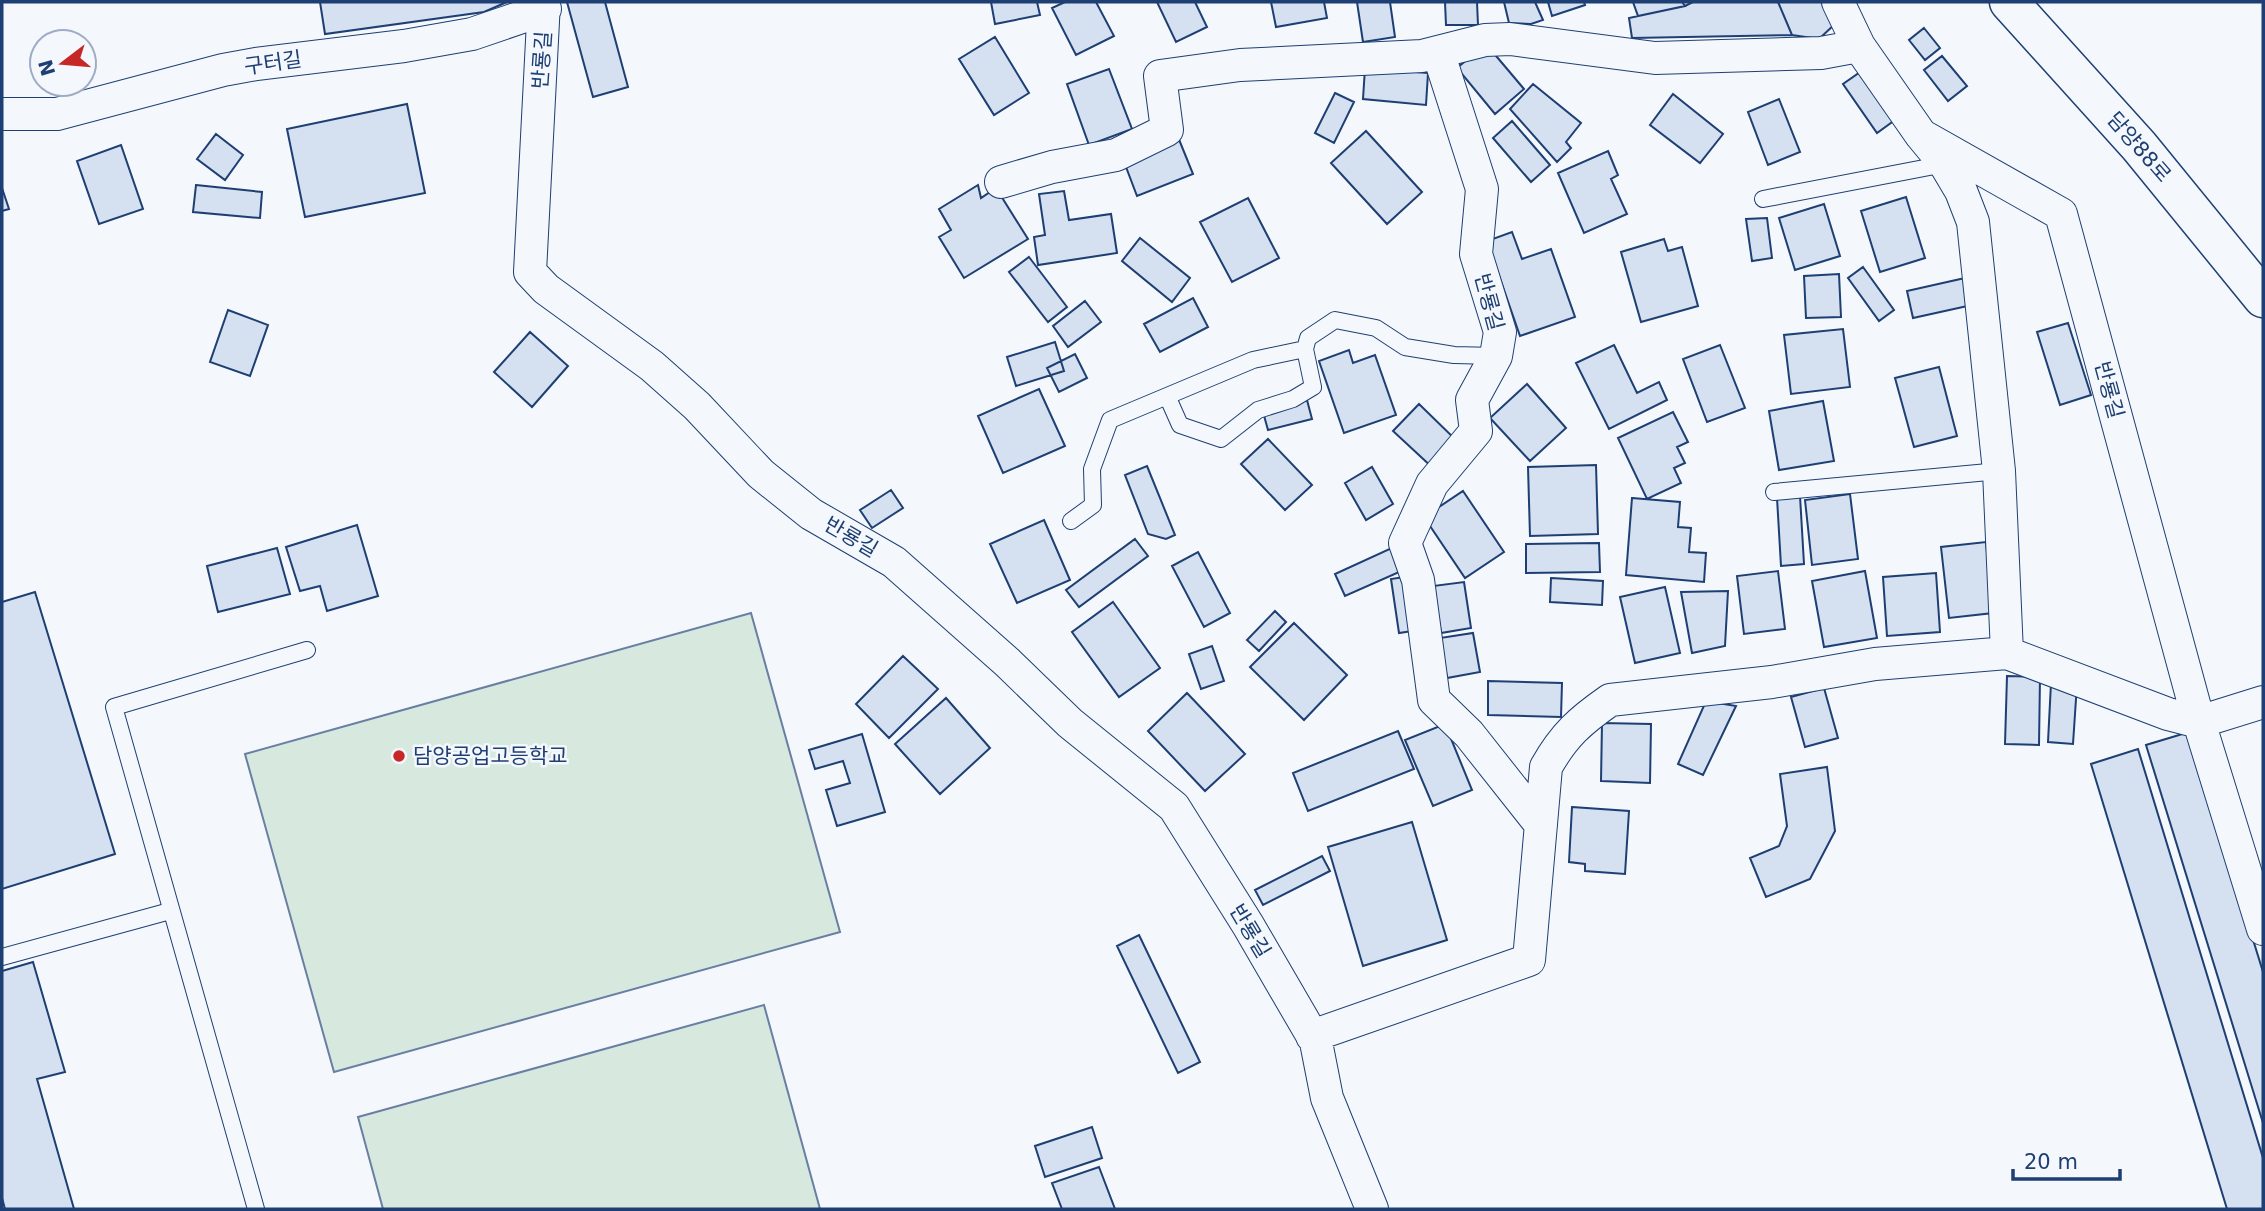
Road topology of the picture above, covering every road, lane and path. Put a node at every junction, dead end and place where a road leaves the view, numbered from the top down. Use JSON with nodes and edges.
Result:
{"nodes":[{"id":1,"x":1838,"y":2,"type":"edge"},
{"id":2,"x":2008,"y":2,"type":"edge"},
{"id":3,"x":545,"y":6,"type":"edge"},
{"id":4,"x":1859,"y":46,"type":"junction"},
{"id":5,"x":1438,"y":52,"type":"junction"},
{"id":6,"x":2,"y":114,"type":"edge"},
{"id":7,"x":1921,"y":135,"type":"junction"},
{"id":8,"x":1945,"y":164,"type":"junction"},
{"id":9,"x":1001,"y":182,"type":"dead end"},
{"id":10,"x":1763,"y":198,"type":"dead end"},
{"id":11,"x":2263,"y":298,"type":"edge"},
{"id":12,"x":1305,"y":349,"type":"junction"},
{"id":13,"x":1496,"y":356,"type":"junction"},
{"id":14,"x":1168,"y":398,"type":"junction"},
{"id":15,"x":1998,"y":471,"type":"junction"},
{"id":16,"x":1774,"y":492,"type":"dead end"},
{"id":17,"x":1072,"y":521,"type":"dead end"},
{"id":18,"x":307,"y":650,"type":"dead end"},
{"id":19,"x":2007,"y":653,"type":"junction"},
{"id":20,"x":2263,"y":702,"type":"edge"},
{"id":21,"x":2199,"y":722,"type":"junction"},
{"id":22,"x":1541,"y":825,"type":"junction"},
{"id":23,"x":170,"y":911,"type":"junction"},
{"id":24,"x":2263,"y":929,"type":"edge"},
{"id":25,"x":2,"y":957,"type":"edge"},
{"id":26,"x":1312,"y":1036,"type":"junction"},
{"id":27,"x":256,"y":1209,"type":"edge"},
{"id":28,"x":1372,"y":1209,"type":"edge"}],
"edges":[{"from":1,"to":4,"type":"street","name":"반룡길"},
{"from":2,"to":11,"type":"main road","name":"담양88로"},
{"from":3,"to":6,"type":"street","name":"구터길"},
{"from":3,"to":26,"type":"street","name":"반룡길"},
{"from":4,"to":5,"type":"street"},
{"from":4,"to":7,"type":"street","name":"반룡길"},
{"from":5,"to":9,"type":"street"},
{"from":5,"to":13,"type":"street","name":"반룡길"},
{"from":7,"to":8,"type":"street","name":"반룡길"},
{"from":7,"to":21,"type":"street","name":"반룡길"},
{"from":8,"to":10,"type":"lane"},
{"from":8,"to":15,"type":"street","name":"반룡길"},
{"from":12,"to":13,"type":"lane"},
{"from":12,"to":14,"type":"lane"},
{"from":12,"to":14,"type":"lane"},
{"from":13,"to":22,"type":"street","name":"반룡길"},
{"from":14,"to":17,"type":"lane"},
{"from":15,"to":16,"type":"lane"},
{"from":15,"to":19,"type":"street","name":"반룡길"},
{"from":18,"to":23,"type":"lane"},
{"from":19,"to":21,"type":"street"},
{"from":19,"to":22,"type":"street"},
{"from":20,"to":21,"type":"street"},
{"from":21,"to":24,"type":"street","name":"반룡길"},
{"from":22,"to":26,"type":"street"},
{"from":23,"to":25,"type":"lane"},
{"from":23,"to":27,"type":"lane"},
{"from":26,"to":28,"type":"street","name":"반룡길"}]}
